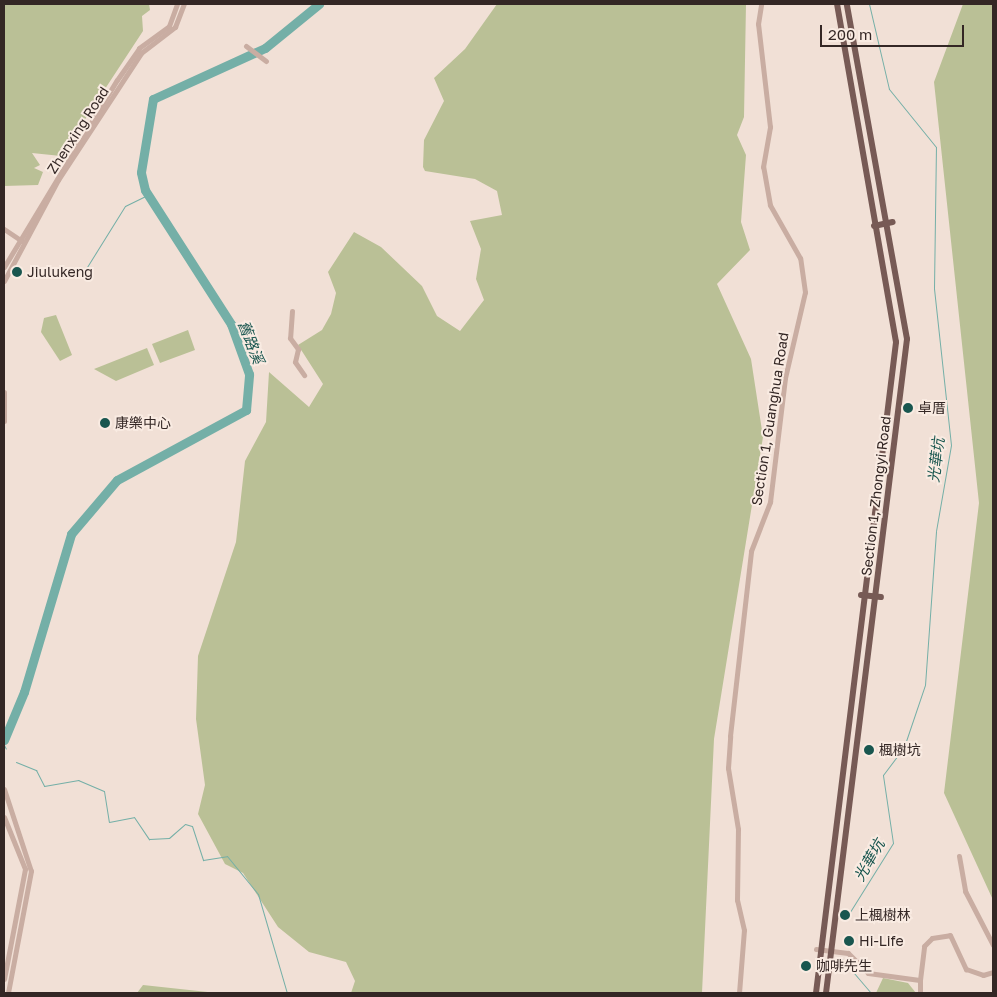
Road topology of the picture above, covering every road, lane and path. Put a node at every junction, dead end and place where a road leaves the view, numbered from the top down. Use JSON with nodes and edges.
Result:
{"nodes":[{"id":1,"x":177,"y":4,"type":"edge"},
{"id":2,"x":184,"y":4,"type":"edge"},
{"id":3,"x":761,"y":4,"type":"edge"},
{"id":4,"x":837,"y":4,"type":"edge"},
{"id":5,"x":847,"y":4,"type":"edge"},
{"id":6,"x":246,"y":46,"type":"dead end"},
{"id":7,"x":266,"y":61,"type":"dead end"},
{"id":8,"x":890,"y":223,"type":"junction"},
{"id":9,"x":875,"y":226,"type":"junction"},
{"id":10,"x":4,"y":229,"type":"edge"},
{"id":11,"x":22,"y":241,"type":"junction"},
{"id":12,"x":4,"y":267,"type":"edge"},
{"id":13,"x":4,"y":281,"type":"edge"},
{"id":14,"x":292,"y":311,"type":"dead end"},
{"id":15,"x":304,"y":375,"type":"dead end"},
{"id":16,"x":4,"y":392,"type":"edge"},
{"id":17,"x":4,"y":419,"type":"edge"},
{"id":18,"x":863,"y":596,"type":"junction"},
{"id":19,"x":878,"y":597,"type":"junction"},
{"id":20,"x":840,"y":779,"type":"junction"},
{"id":21,"x":856,"y":781,"type":"junction"},
{"id":22,"x":4,"y":789,"type":"edge"},
{"id":23,"x":4,"y":817,"type":"edge"},
{"id":24,"x":959,"y":856,"type":"dead end"},
{"id":25,"x":993,"y":945,"type":"edge"},
{"id":26,"x":818,"y":949,"type":"junction"},
{"id":27,"x":832,"y":950,"type":"junction"},
{"id":28,"x":993,"y":972,"type":"edge"},
{"id":29,"x":4,"y":979,"type":"edge"},
{"id":30,"x":920,"y":980,"type":"junction"},
{"id":31,"x":8,"y":993,"type":"edge"},
{"id":32,"x":739,"y":993,"type":"edge"},
{"id":33,"x":816,"y":993,"type":"edge"},
{"id":34,"x":826,"y":993,"type":"edge"},
{"id":35,"x":920,"y":993,"type":"edge"}],
"edges":[{"from":1,"to":11,"type":"street","name":"Zhenxing Road"},
{"from":2,"to":11,"type":"street","name":"Zhenxing Road"},
{"from":3,"to":32,"type":"street","name":"Section 1, Guanghua Road"},
{"from":4,"to":9,"type":"main road","name":"Section 1, Zhongyi Road"},
{"from":5,"to":8,"type":"main road","name":"Section 1, Zhongyi Road"},
{"from":6,"to":7,"type":"street"},
{"from":8,"to":9,"type":"main road"},
{"from":8,"to":19,"type":"main road","name":"Section 1, Zhongyi Road"},
{"from":9,"to":18,"type":"main road","name":"Section 1, Zhongyi Road"},
{"from":10,"to":11,"type":"street"},
{"from":11,"to":12,"type":"street","name":"Zhenxing Road"},
{"from":11,"to":13,"type":"street","name":"Zhenxing Road"},
{"from":14,"to":15,"type":"street"},
{"from":16,"to":17,"type":"street"},
{"from":18,"to":19,"type":"main road"},
{"from":18,"to":20,"type":"main road","name":"Section 1, Zhongyi Road"},
{"from":19,"to":21,"type":"main road","name":"Section 1, Zhongyi Road"},
{"from":20,"to":21,"type":"main road"},
{"from":20,"to":26,"type":"main road","name":"Section 1, Zhongyi Road"},
{"from":21,"to":27,"type":"main road","name":"Section 1, Zhongyi Road"},
{"from":22,"to":31,"type":"street"},
{"from":23,"to":29,"type":"street"},
{"from":24,"to":25,"type":"street"},
{"from":26,"to":27,"type":"street"},
{"from":26,"to":33,"type":"main road","name":"Section 1, Zhongyi Road"},
{"from":27,"to":30,"type":"street"},
{"from":27,"to":34,"type":"main road","name":"Section 1, Zhongyi Road"},
{"from":28,"to":30,"type":"street"},
{"from":30,"to":35,"type":"street"}]}
